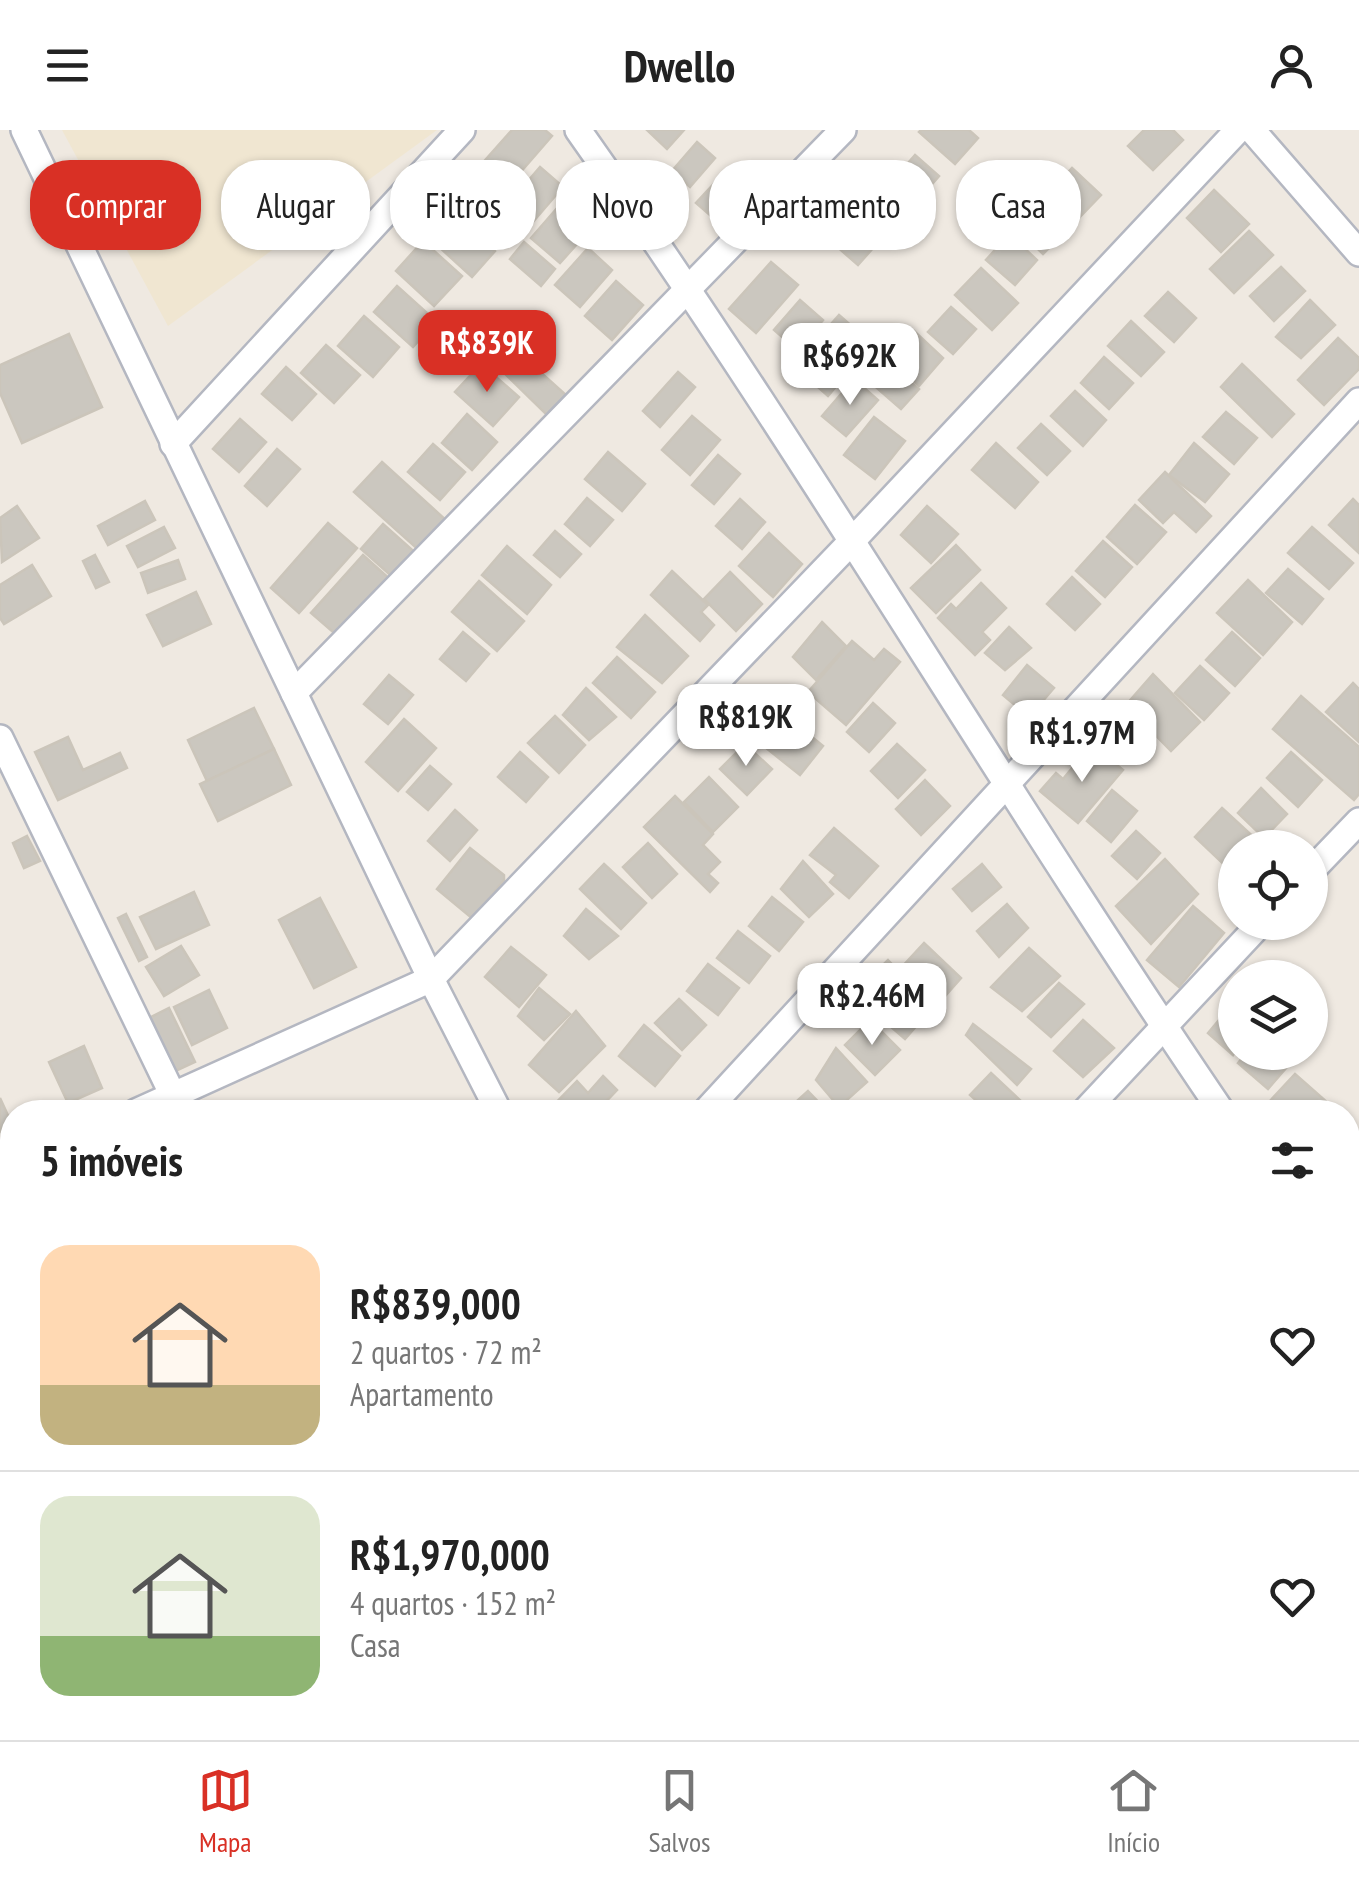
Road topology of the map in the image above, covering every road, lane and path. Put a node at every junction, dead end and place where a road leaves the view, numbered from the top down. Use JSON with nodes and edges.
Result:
{"nodes":[{"id":1,"x":24,"y":130,"type":"edge"},
{"id":2,"x":462,"y":130,"type":"edge"},
{"id":3,"x":578,"y":130,"type":"edge"},
{"id":4,"x":843,"y":130,"type":"edge"},
{"id":5,"x":1238,"y":130,"type":"edge"},
{"id":6,"x":1252,"y":130,"type":"edge"},
{"id":7,"x":1359,"y":253,"type":"edge"},
{"id":8,"x":689,"y":288,"type":"junction"},
{"id":9,"x":1359,"y":401,"type":"edge"},
{"id":10,"x":174,"y":444,"type":"junction"},
{"id":11,"x":851,"y":542,"type":"junction"},
{"id":12,"x":294,"y":693,"type":"junction"},
{"id":13,"x":0,"y":738,"type":"edge"},
{"id":14,"x":1007,"y":787,"type":"junction"},
{"id":15,"x":1359,"y":821,"type":"edge"},
{"id":16,"x":1328,"y":853,"type":"edge"},
{"id":17,"x":1245,"y":940,"type":"edge"},
{"id":18,"x":431,"y":979,"type":"junction"},
{"id":19,"x":1163,"y":1026,"type":"junction"},
{"id":20,"x":175,"y":1100,"type":"edge"},
{"id":21,"x":185,"y":1100,"type":"edge"},
{"id":22,"x":493,"y":1100,"type":"edge"},
{"id":23,"x":716,"y":1100,"type":"edge"},
{"id":24,"x":1095,"y":1100,"type":"edge"},
{"id":25,"x":1214,"y":1100,"type":"edge"}],
"edges":[{"from":1,"to":10,"type":"street"},
{"from":2,"to":10,"type":"street"},
{"from":3,"to":8,"type":"street"},
{"from":4,"to":8,"type":"street"},
{"from":5,"to":11,"type":"street"},
{"from":6,"to":7,"type":"street"},
{"from":8,"to":11,"type":"street"},
{"from":8,"to":12,"type":"street"},
{"from":9,"to":14,"type":"street"},
{"from":10,"to":12,"type":"street"},
{"from":11,"to":14,"type":"street"},
{"from":11,"to":18,"type":"street"},
{"from":12,"to":18,"type":"street"},
{"from":13,"to":20,"type":"street"},
{"from":14,"to":19,"type":"street"},
{"from":14,"to":23,"type":"street"},
{"from":15,"to":16,"type":"street"},
{"from":17,"to":19,"type":"street"},
{"from":18,"to":21,"type":"street"},
{"from":18,"to":22,"type":"street"},
{"from":19,"to":24,"type":"street"},
{"from":19,"to":25,"type":"street"}]}
